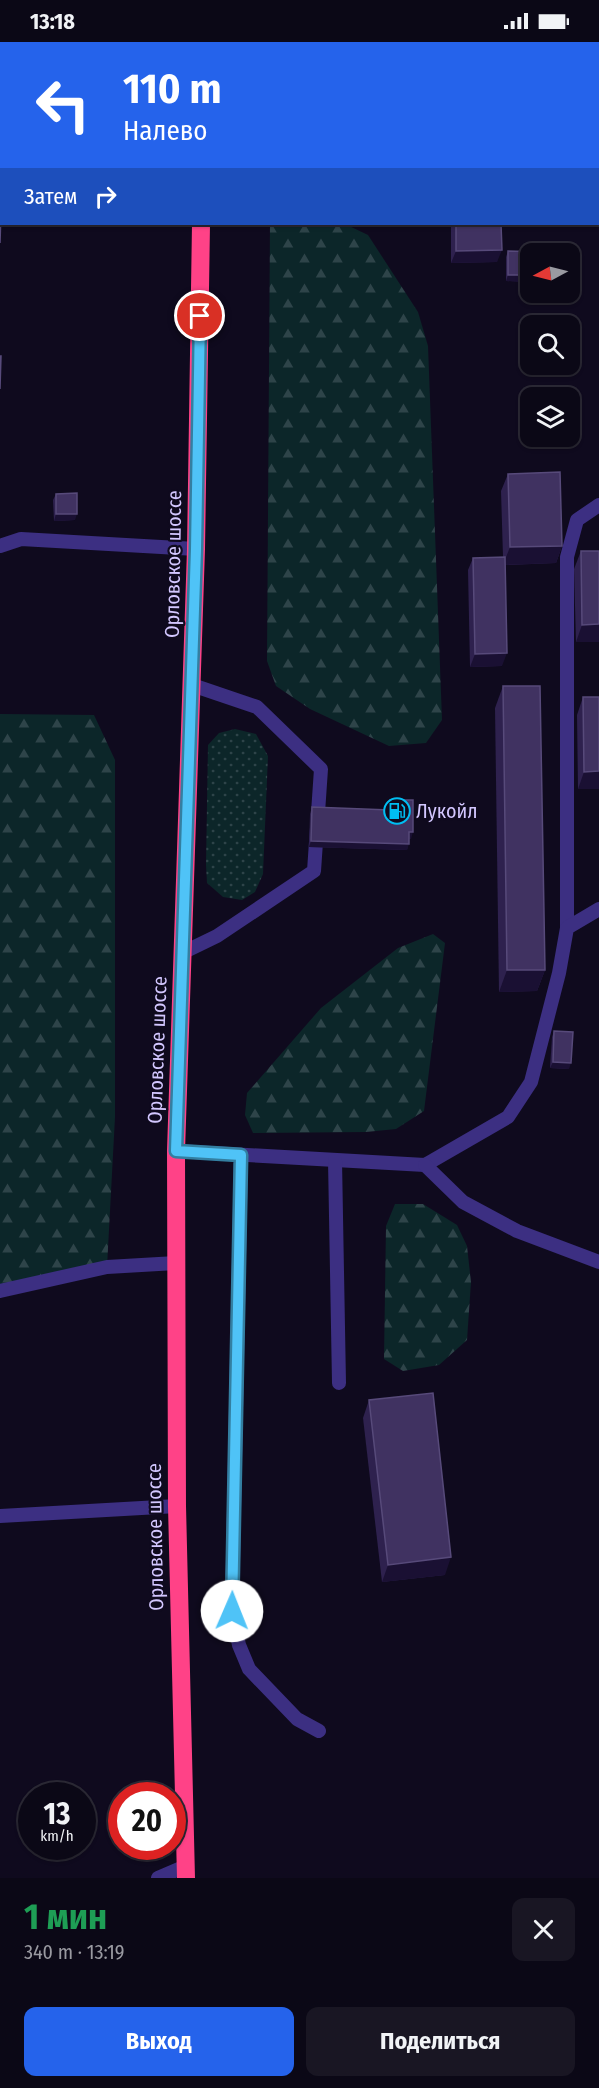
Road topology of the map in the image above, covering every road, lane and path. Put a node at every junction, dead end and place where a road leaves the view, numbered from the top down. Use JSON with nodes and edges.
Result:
{"nodes":[{"id":1,"x":201,"y":225,"type":"edge"},
{"id":2,"x":599,"y":506,"type":"edge"},
{"id":3,"x":0,"y":546,"type":"edge"},
{"id":4,"x":196,"y":549,"type":"junction"},
{"id":5,"x":192,"y":684,"type":"junction"},
{"id":6,"x":599,"y":909,"type":"edge"},
{"id":7,"x":567,"y":928,"type":"junction"},
{"id":8,"x":182,"y":953,"type":"junction"},
{"id":9,"x":176,"y":1151,"type":"junction"},
{"id":10,"x":241,"y":1155,"type":"junction"},
{"id":11,"x":335,"y":1160,"type":"junction"},
{"id":12,"x":425,"y":1165,"type":"junction"},
{"id":13,"x":599,"y":1262,"type":"edge"},
{"id":14,"x":176,"y":1263,"type":"junction"},
{"id":15,"x":0,"y":1291,"type":"edge"},
{"id":16,"x":339,"y":1383,"type":"dead end"},
{"id":17,"x":177,"y":1506,"type":"junction"},
{"id":18,"x":0,"y":1516,"type":"edge"},
{"id":19,"x":320,"y":1731,"type":"dead end"},
{"id":20,"x":186,"y":1872,"type":"edge"},
{"id":21,"x":158,"y":1878,"type":"edge"}],
"edges":[{"from":1,"to":4,"type":"highway","name":"Орловское шоссе"},
{"from":2,"to":7,"type":"lane"},
{"from":3,"to":4,"type":"lane"},
{"from":4,"to":5,"type":"highway","name":"Орловское шоссе"},
{"from":5,"to":8,"type":"highway","name":"Орловское шоссе"},
{"from":5,"to":8,"type":"lane"},
{"from":6,"to":7,"type":"lane"},
{"from":7,"to":12,"type":"lane"},
{"from":8,"to":9,"type":"highway","name":"Орловское шоссе"},
{"from":9,"to":10,"type":"lane"},
{"from":9,"to":14,"type":"highway","name":"Орловское шоссе"},
{"from":10,"to":11,"type":"lane"},
{"from":10,"to":19,"type":"lane"},
{"from":11,"to":12,"type":"lane"},
{"from":11,"to":16,"type":"lane"},
{"from":12,"to":13,"type":"lane"},
{"from":14,"to":15,"type":"lane"},
{"from":14,"to":17,"type":"highway","name":"Орловское шоссе"},
{"from":17,"to":18,"type":"lane"},
{"from":17,"to":20,"type":"highway","name":"Орловское шоссе"},
{"from":20,"to":21,"type":"lane"}]}
